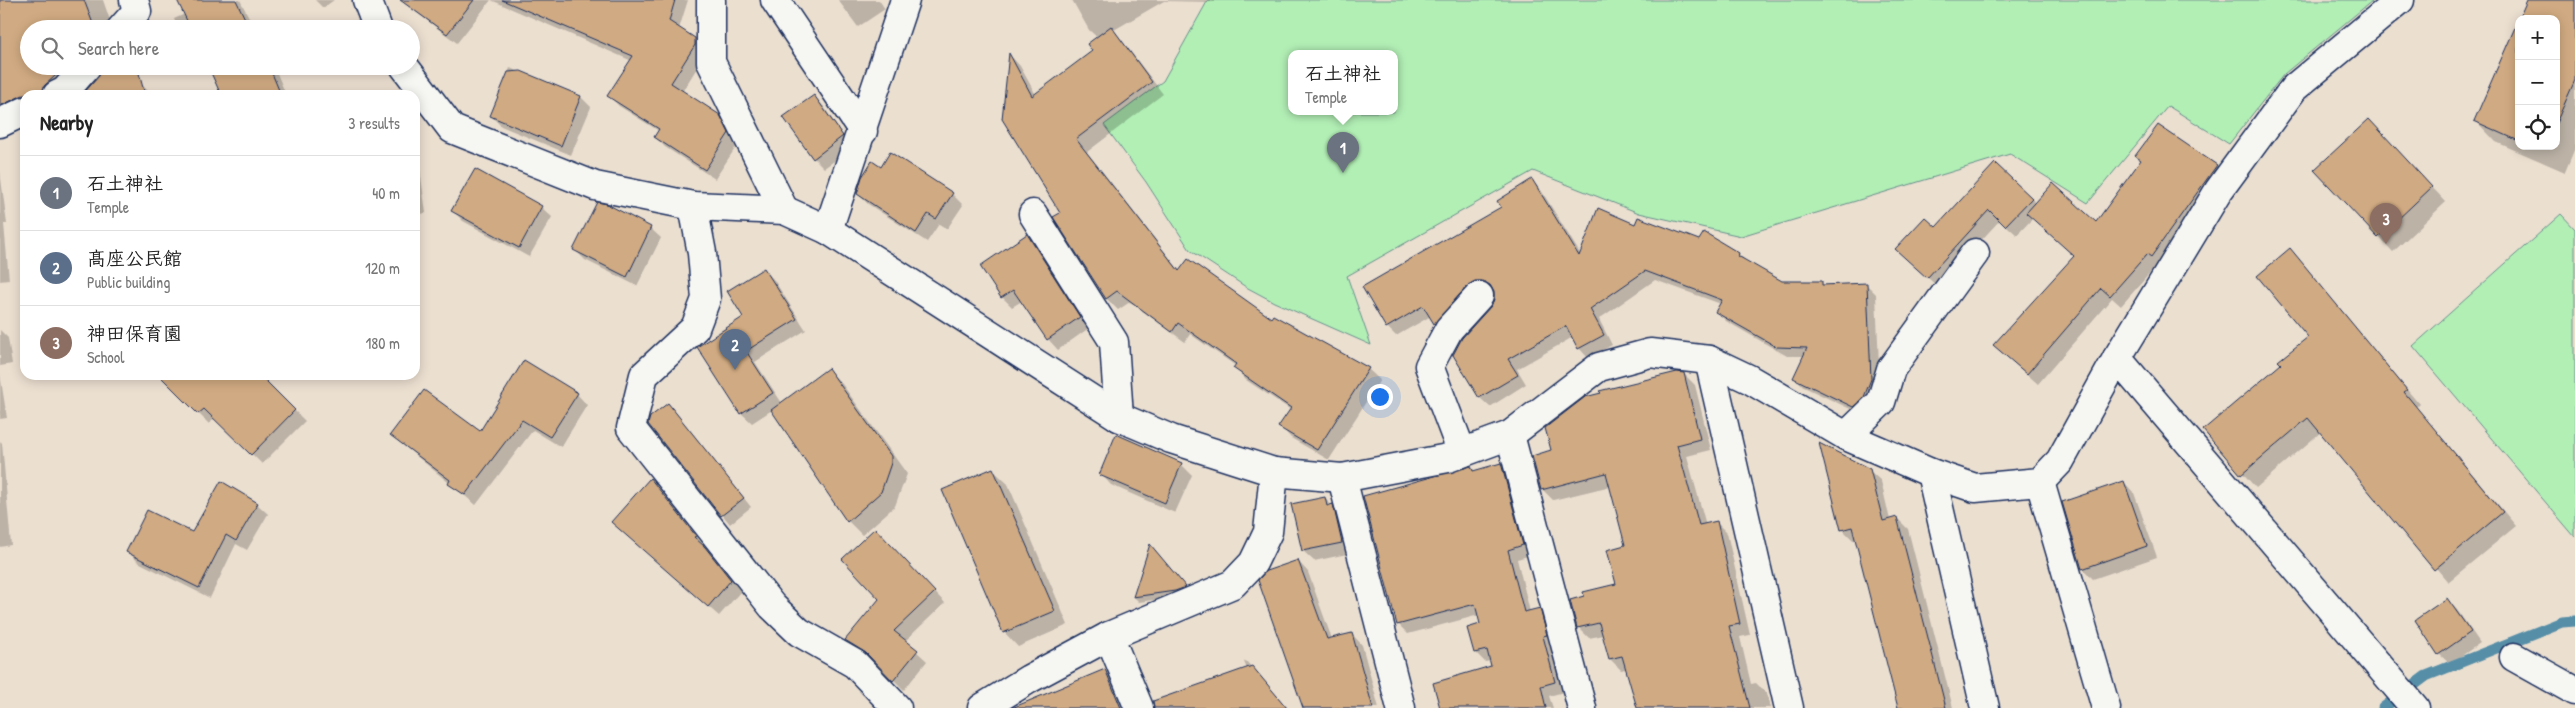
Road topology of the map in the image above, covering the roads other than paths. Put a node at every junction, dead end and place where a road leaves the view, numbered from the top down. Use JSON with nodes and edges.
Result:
{"nodes":[{"id":1,"x":134,"y":0,"type":"edge"},
{"id":2,"x":367,"y":0,"type":"edge"},
{"id":3,"x":711,"y":0,"type":"edge"},
{"id":4,"x":775,"y":0,"type":"edge"},
{"id":5,"x":905,"y":0,"type":"edge"},
{"id":6,"x":2400,"y":0,"type":"edge"},
{"id":7,"x":129,"y":20,"type":"edge"},
{"id":8,"x":375,"y":20,"type":"edge"},
{"id":9,"x":79,"y":75,"type":"edge"},
{"id":10,"x":411,"y":75,"type":"edge"},
{"id":11,"x":66,"y":90,"type":"edge"},
{"id":12,"x":20,"y":113,"type":"edge"},
{"id":13,"x":0,"y":123,"type":"edge"},
{"id":14,"x":862,"y":131,"type":"junction"},
{"id":15,"x":693,"y":206,"type":"junction"},
{"id":16,"x":784,"y":210,"type":"junction"},
{"id":17,"x":1033,"y":214,"type":"dead end"},
{"id":18,"x":828,"y":230,"type":"junction"},
{"id":19,"x":1975,"y":252,"type":"dead end"},
{"id":20,"x":1479,"y":296,"type":"dead end"},
{"id":21,"x":2117,"y":358,"type":"junction"},
{"id":22,"x":1709,"y":360,"type":"junction"},
{"id":23,"x":1120,"y":417,"type":"junction"},
{"id":24,"x":1510,"y":435,"type":"junction"},
{"id":25,"x":1846,"y":436,"type":"junction"},
{"id":26,"x":1462,"y":452,"type":"junction"},
{"id":27,"x":1274,"y":472,"type":"junction"},
{"id":28,"x":1931,"y":473,"type":"junction"},
{"id":29,"x":1342,"y":478,"type":"junction"},
{"id":30,"x":2040,"y":482,"type":"junction"},
{"id":31,"x":1109,"y":636,"type":"junction"},
{"id":32,"x":2514,"y":657,"type":"dead end"},
{"id":33,"x":2575,"y":691,"type":"edge"},
{"id":34,"x":896,"y":708,"type":"edge"},
{"id":35,"x":982,"y":708,"type":"edge"},
{"id":36,"x":1139,"y":708,"type":"edge"},
{"id":37,"x":1401,"y":708,"type":"edge"},
{"id":38,"x":1582,"y":708,"type":"edge"},
{"id":39,"x":1789,"y":708,"type":"edge"},
{"id":40,"x":1985,"y":708,"type":"edge"},
{"id":41,"x":2106,"y":708,"type":"edge"},
{"id":42,"x":2415,"y":708,"type":"edge"}],
"edges":[{"from":1,"to":7,"type":"street"},
{"from":2,"to":8,"type":"street"},
{"from":3,"to":16,"type":"street"},
{"from":4,"to":14,"type":"street"},
{"from":5,"to":14,"type":"street"},
{"from":6,"to":21,"type":"street"},
{"from":9,"to":11,"type":"street"},
{"from":10,"to":15,"type":"street"},
{"from":12,"to":13,"type":"street"},
{"from":14,"to":18,"type":"street"},
{"from":15,"to":16,"type":"street"},
{"from":15,"to":34,"type":"street"},
{"from":16,"to":18,"type":"street"},
{"from":17,"to":23,"type":"street"},
{"from":18,"to":23,"type":"street"},
{"from":19,"to":25,"type":"street"},
{"from":20,"to":26,"type":"street"},
{"from":21,"to":30,"type":"street"},
{"from":21,"to":42,"type":"street"},
{"from":22,"to":24,"type":"street"},
{"from":22,"to":25,"type":"street"},
{"from":22,"to":39,"type":"street"},
{"from":23,"to":27,"type":"street"},
{"from":24,"to":26,"type":"street"},
{"from":24,"to":38,"type":"street"},
{"from":25,"to":28,"type":"street"},
{"from":26,"to":29,"type":"street"},
{"from":27,"to":29,"type":"street"},
{"from":27,"to":31,"type":"street"},
{"from":28,"to":30,"type":"street"},
{"from":28,"to":40,"type":"street"},
{"from":29,"to":37,"type":"street"},
{"from":30,"to":41,"type":"street"},
{"from":31,"to":35,"type":"street"},
{"from":31,"to":36,"type":"street"},
{"from":32,"to":33,"type":"street"}]}
